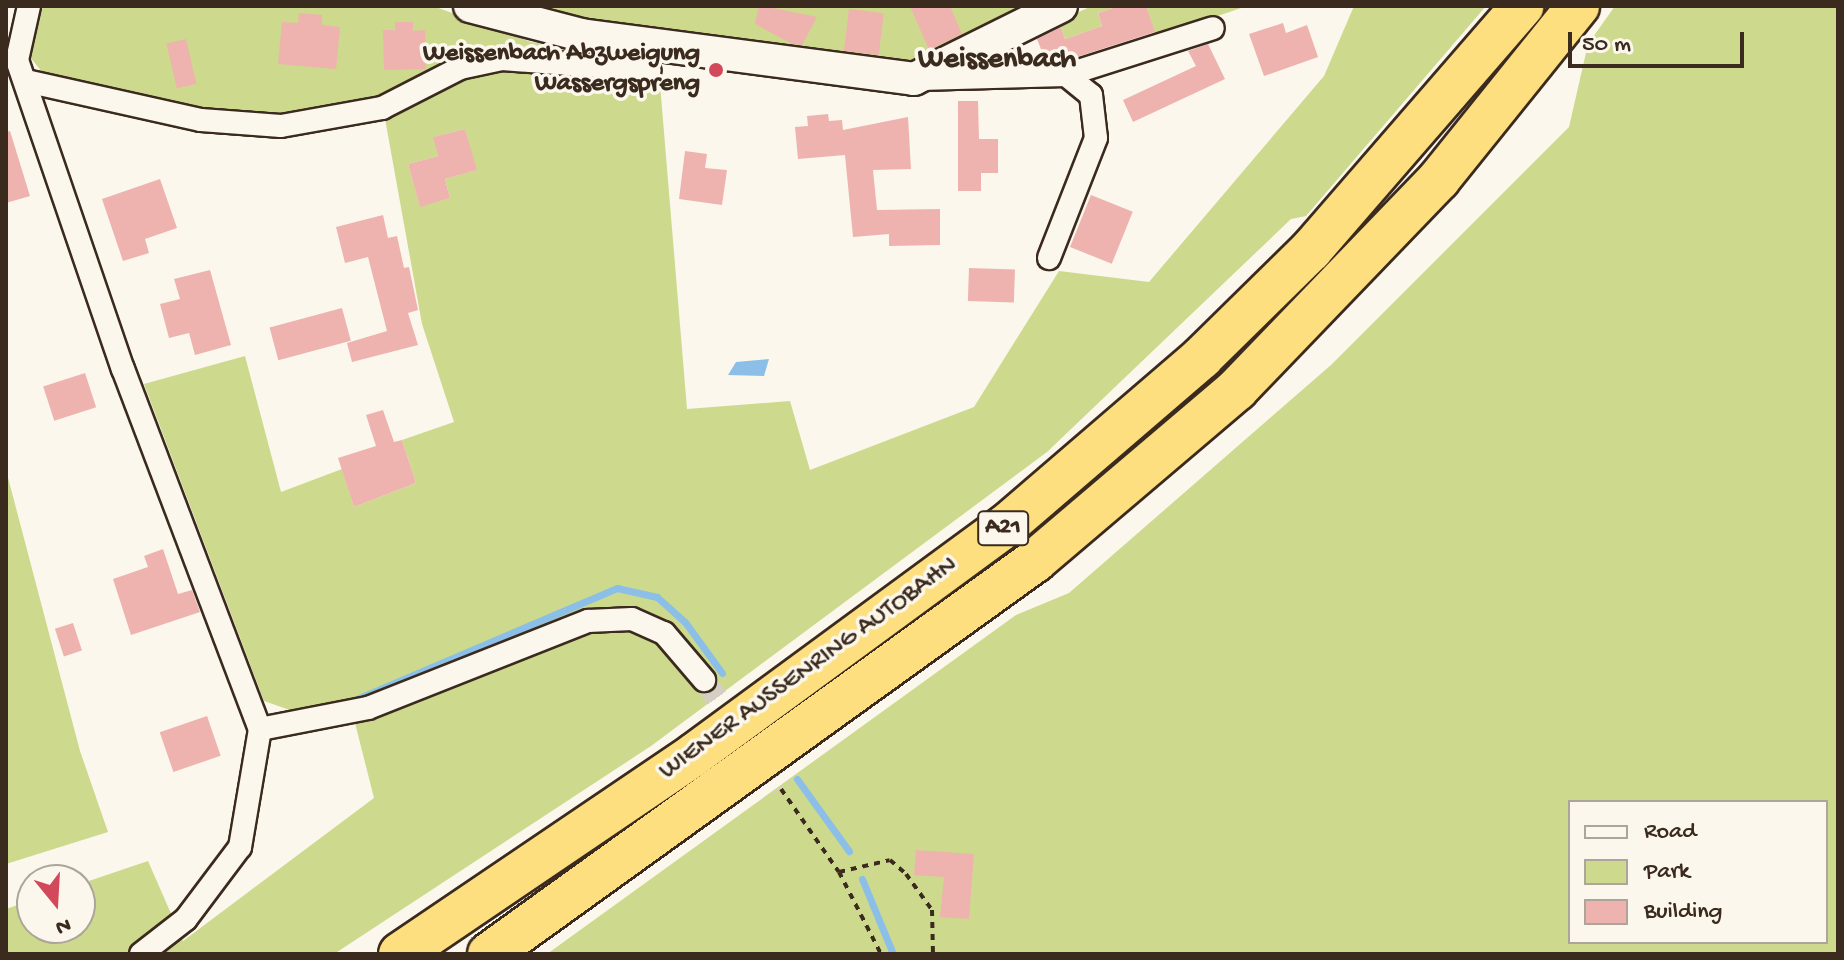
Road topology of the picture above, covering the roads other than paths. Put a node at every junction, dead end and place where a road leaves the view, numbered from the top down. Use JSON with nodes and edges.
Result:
{"nodes":[{"id":1,"x":29,"y":6,"type":"edge"},
{"id":2,"x":470,"y":6,"type":"edge"},
{"id":3,"x":1061,"y":6,"type":"edge"},
{"id":4,"x":1522,"y":6,"type":"edge"},
{"id":5,"x":1571,"y":16,"type":"edge"},
{"id":6,"x":1213,"y":28,"type":"dead end"},
{"id":7,"x":12,"y":60,"type":"edge"},
{"id":8,"x":650,"y":70,"type":"dead end"},
{"id":9,"x":1056,"y":77,"type":"junction"},
{"id":10,"x":914,"y":79,"type":"junction"},
{"id":11,"x":26,"y":81,"type":"junction"},
{"id":12,"x":1049,"y":258,"type":"dead end"},
{"id":13,"x":704,"y":680,"type":"tunnel mouth"},
{"id":14,"x":260,"y":729,"type":"junction"},
{"id":15,"x":141,"y":954,"type":"edge"},
{"id":16,"x":400,"y":954,"type":"edge"},
{"id":17,"x":489,"y":954,"type":"edge"}],
"edges":[{"from":1,"to":7,"type":"street"},
{"from":2,"to":10,"type":"street"},
{"from":3,"to":10,"type":"street"},
{"from":4,"to":16,"type":"highway","name":"WIENER AUSSENRING AUTOBAHN","number":"A21"},
{"from":5,"to":17,"type":"highway","name":"WIENER AUSSENRING AUTOBAHN","number":"A21"},
{"from":6,"to":9,"type":"street"},
{"from":7,"to":11,"type":"street"},
{"from":8,"to":11,"type":"street"},
{"from":9,"to":10,"type":"street"},
{"from":9,"to":12,"type":"street"},
{"from":11,"to":14,"type":"street"},
{"from":13,"to":14,"type":"street"},
{"from":14,"to":15,"type":"street"}]}
